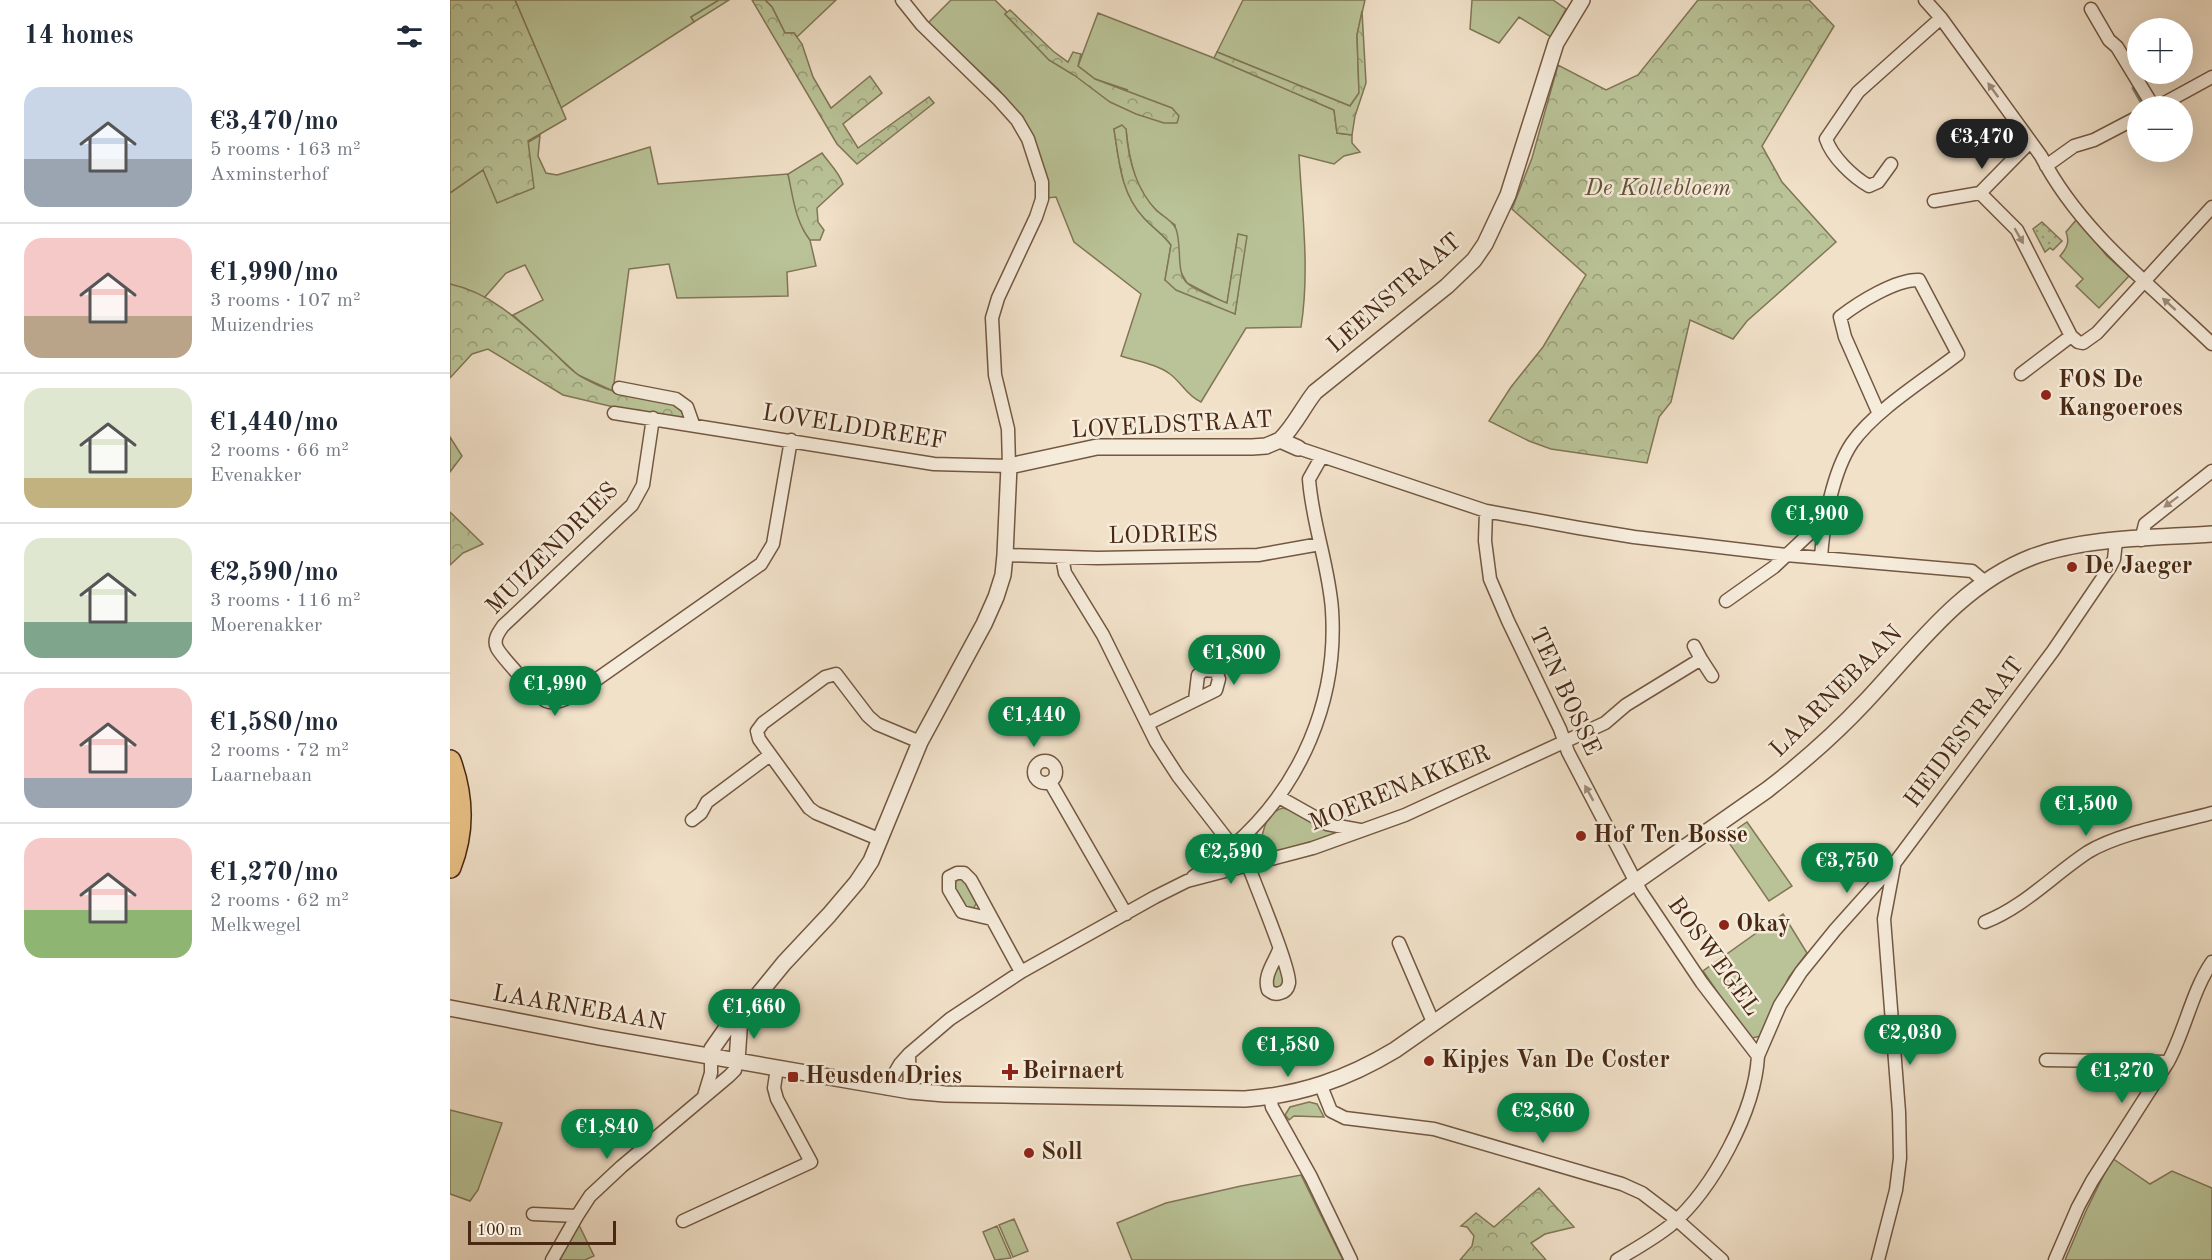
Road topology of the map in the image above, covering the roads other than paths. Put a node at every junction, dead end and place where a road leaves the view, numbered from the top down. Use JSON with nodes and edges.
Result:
{"nodes":[{"id":1,"x":902,"y":0,"type":"edge"},
{"id":2,"x":1582,"y":0,"type":"edge"},
{"id":3,"x":1925,"y":0,"type":"edge"},
{"id":4,"x":2091,"y":9,"type":"dead end"},
{"id":5,"x":1941,"y":18,"type":"junction"},
{"id":6,"x":2212,"y":77,"type":"edge"},
{"id":7,"x":2147,"y":96,"type":"edge"},
{"id":8,"x":2177,"y":96,"type":"edge"},
{"id":9,"x":2127,"y":123,"type":"edge"},
{"id":10,"x":2030,"y":142,"type":"junction"},
{"id":11,"x":1891,"y":164,"type":"dead end"},
{"id":12,"x":2046,"y":165,"type":"junction"},
{"id":13,"x":1980,"y":193,"type":"junction"},
{"id":14,"x":1934,"y":201,"type":"dead end"},
{"id":15,"x":2212,"y":207,"type":"edge"},
{"id":16,"x":2144,"y":282,"type":"junction"},
{"id":17,"x":2071,"y":336,"type":"junction"},
{"id":18,"x":2212,"y":344,"type":"edge"},
{"id":19,"x":2021,"y":374,"type":"dead end"},
{"id":20,"x":619,"y":388,"type":"dead end"},
{"id":21,"x":614,"y":413,"type":"dead end"},
{"id":22,"x":1880,"y":414,"type":"junction"},
{"id":23,"x":653,"y":418,"type":"junction"},
{"id":24,"x":693,"y":424,"type":"junction"},
{"id":25,"x":790,"y":440,"type":"junction"},
{"id":26,"x":1280,"y":440,"type":"junction"},
{"id":27,"x":1298,"y":448,"type":"joint"},
{"id":28,"x":1322,"y":456,"type":"junction"},
{"id":29,"x":1009,"y":466,"type":"junction"},
{"id":30,"x":2212,"y":471,"type":"edge"},
{"id":31,"x":1486,"y":511,"type":"junction"},
{"id":32,"x":1827,"y":517,"type":"junction"},
{"id":33,"x":2212,"y":534,"type":"edge"},
{"id":34,"x":2141,"y":540,"type":"junction"},
{"id":35,"x":2116,"y":542,"type":"junction"},
{"id":36,"x":1320,"y":544,"type":"junction"},
{"id":37,"x":1005,"y":555,"type":"junction"},
{"id":38,"x":1786,"y":555,"type":"junction"},
{"id":39,"x":1062,"y":558,"type":"junction"},
{"id":40,"x":1821,"y":558,"type":"junction"},
{"id":41,"x":1984,"y":582,"type":"junction"},
{"id":42,"x":1726,"y":601,"type":"dead end"},
{"id":43,"x":1694,"y":646,"type":"dead end"},
{"id":44,"x":1701,"y":659,"type":"junction"},
{"id":45,"x":1712,"y":676,"type":"dead end"},
{"id":46,"x":1195,"y":700,"type":"dead end"},
{"id":47,"x":1147,"y":724,"type":"junction"},
{"id":48,"x":920,"y":742,"type":"junction"},
{"id":49,"x":1564,"y":742,"type":"junction"},
{"id":50,"x":770,"y":755,"type":"junction"},
{"id":51,"x":450,"y":761,"type":"edge"},
{"id":52,"x":1050,"y":782,"type":"dead end"},
{"id":53,"x":1279,"y":797,"type":"junction"},
{"id":54,"x":2212,"y":813,"type":"edge"},
{"id":55,"x":692,"y":820,"type":"dead end"},
{"id":56,"x":1362,"y":831,"type":"junction"},
{"id":57,"x":881,"y":840,"type":"junction"},
{"id":58,"x":1233,"y":847,"type":"junction"},
{"id":59,"x":1894,"y":864,"type":"junction"},
{"id":60,"x":1248,"y":865,"type":"junction"},
{"id":61,"x":450,"y":867,"type":"edge"},
{"id":62,"x":1187,"y":881,"type":"junction"},
{"id":63,"x":1636,"y":882,"type":"junction"},
{"id":64,"x":1866,"y":896,"type":"junction"},
{"id":65,"x":1884,"y":913,"type":"junction"},
{"id":66,"x":1126,"y":914,"type":"junction"},
{"id":67,"x":992,"y":919,"type":"dead end"},
{"id":68,"x":1985,"y":922,"type":"dead end"},
{"id":69,"x":1399,"y":943,"type":"dead end"},
{"id":70,"x":1279,"y":950,"type":"dead end"},
{"id":71,"x":2212,"y":962,"type":"edge"},
{"id":72,"x":1021,"y":972,"type":"junction"},
{"id":73,"x":450,"y":1008,"type":"edge"},
{"id":74,"x":740,"y":1017,"type":"junction"},
{"id":75,"x":1433,"y":1022,"type":"junction"},
{"id":76,"x":909,"y":1054,"type":"junction"},
{"id":77,"x":711,"y":1056,"type":"junction"},
{"id":78,"x":1758,"y":1056,"type":"junction"},
{"id":79,"x":737,"y":1060,"type":"junction"},
{"id":80,"x":2046,"y":1060,"type":"dead end"},
{"id":81,"x":2168,"y":1062,"type":"junction"},
{"id":82,"x":777,"y":1068,"type":"junction"},
{"id":83,"x":886,"y":1088,"type":"junction"},
{"id":84,"x":1322,"y":1090,"type":"junction"},
{"id":85,"x":910,"y":1091,"type":"junction"},
{"id":86,"x":704,"y":1096,"type":"junction"},
{"id":87,"x":1270,"y":1097,"type":"junction"},
{"id":88,"x":533,"y":1214,"type":"dead end"},
{"id":89,"x":577,"y":1216,"type":"junction"},
{"id":90,"x":1676,"y":1219,"type":"junction"},
{"id":91,"x":683,"y":1221,"type":"dead end"},
{"id":92,"x":552,"y":1260,"type":"edge"},
{"id":93,"x":1351,"y":1260,"type":"edge"},
{"id":94,"x":1617,"y":1260,"type":"edge"},
{"id":95,"x":1722,"y":1260,"type":"edge"},
{"id":96,"x":1878,"y":1260,"type":"edge"},
{"id":97,"x":2055,"y":1260,"type":"edge"}],
"edges":[{"from":1,"to":29,"type":"street"},
{"from":2,"to":26,"type":"street","name":"LEENSTRAAT"},
{"from":3,"to":5,"type":"street"},
{"from":4,"to":7,"type":"street"},
{"from":10,"to":5,"type":"street","one_way":true},
{"from":5,"to":11,"type":"street"},
{"from":6,"to":8,"type":"street"},
{"from":9,"to":12,"type":"street"},
{"from":10,"to":12,"type":"street"},
{"from":10,"to":13,"type":"street"},
{"from":12,"to":16,"type":"street"},
{"from":13,"to":14,"type":"street"},
{"from":13,"to":17,"type":"street","one_way":true},
{"from":15,"to":16,"type":"street"},
{"from":16,"to":17,"type":"street"},
{"from":18,"to":16,"type":"street","one_way":true},
{"from":17,"to":19,"type":"street"},
{"from":20,"to":24,"type":"street"},
{"from":21,"to":23,"type":"street","name":"LOVELDDREEF"},
{"from":22,"to":22,"type":"street"},
{"from":22,"to":32,"type":"street"},
{"from":23,"to":24,"type":"street","name":"LOVELDDREEF"},
{"from":23,"to":25,"type":"street","name":"MUIZENDRIES"},
{"from":24,"to":25,"type":"street","name":"LOVELDDREEF"},
{"from":25,"to":29,"type":"street","name":"LOVELDDREEF"},
{"from":26,"to":27,"type":"street","name":"LOVELDSTRAAT"},
{"from":26,"to":29,"type":"street","name":"LOVELDSTRAAT"},
{"from":27,"to":28,"type":"street","name":"LOVELDSTRAAT"},
{"from":28,"to":31,"type":"street","name":"LOVELDSTRAAT"},
{"from":28,"to":36,"type":"street"},
{"from":29,"to":37,"type":"street"},
{"from":30,"to":34,"type":"street","one_way":true},
{"from":31,"to":38,"type":"street","name":"LOVELDSTRAAT"},
{"from":31,"to":49,"type":"street","name":"TEN BOSSE"},
{"from":32,"to":38,"type":"street"},
{"from":32,"to":40,"type":"street"},
{"from":33,"to":34,"type":"street","name":"LAARNEBAAN"},
{"from":34,"to":35,"type":"street","name":"LAARNEBAAN"},
{"from":35,"to":41,"type":"street","name":"LAARNEBAAN"},
{"from":35,"to":59,"type":"street","name":"HEIDESTRAAT"},
{"from":36,"to":39,"type":"street","name":"LODRIES"},
{"from":36,"to":53,"type":"street"},
{"from":37,"to":39,"type":"street","name":"LODRIES"},
{"from":37,"to":48,"type":"street"},
{"from":38,"to":40,"type":"street","name":"LOVELDSTRAAT"},
{"from":38,"to":42,"type":"street"},
{"from":39,"to":47,"type":"street"},
{"from":40,"to":41,"type":"street","name":"LOVELDSTRAAT"},
{"from":41,"to":63,"type":"street","name":"LAARNEBAAN"},
{"from":43,"to":44,"type":"street"},
{"from":44,"to":45,"type":"street"},
{"from":44,"to":49,"type":"street","name":"MOERENAKKER"},
{"from":46,"to":47,"type":"street"},
{"from":47,"to":58,"type":"street"},
{"from":48,"to":50,"type":"street"},
{"from":48,"to":57,"type":"street"},
{"from":49,"to":56,"type":"street","name":"MOERENAKKER"},
{"from":63,"to":49,"type":"street","name":"TEN BOSSE","one_way":true},
{"from":50,"to":55,"type":"street"},
{"from":50,"to":57,"type":"street"},
{"from":51,"to":61,"type":"highway"},
{"from":52,"to":66,"type":"street"},
{"from":53,"to":56,"type":"street"},
{"from":53,"to":58,"type":"street"},
{"from":54,"to":68,"type":"street"},
{"from":56,"to":60,"type":"street","name":"MOERENAKKER"},
{"from":57,"to":74,"type":"street"},
{"from":58,"to":62,"type":"street"},
{"from":59,"to":64,"type":"street","name":"HEIDESTRAAT"},
{"from":59,"to":65,"type":"street"},
{"from":60,"to":62,"type":"street","name":"MOERENAKKER"},
{"from":60,"to":70,"type":"street"},
{"from":62,"to":66,"type":"street","name":"MOERENAKKER"},
{"from":63,"to":75,"type":"street","name":"LAARNEBAAN"},
{"from":63,"to":78,"type":"street","name":"BOSWEGEL"},
{"from":64,"to":65,"type":"street"},
{"from":64,"to":78,"type":"street","name":"HEIDESTRAAT"},
{"from":65,"to":96,"type":"street"},
{"from":66,"to":72,"type":"street","name":"MOERENAKKER"},
{"from":67,"to":72,"type":"street"},
{"from":69,"to":75,"type":"street"},
{"from":71,"to":81,"type":"street"},
{"from":72,"to":76,"type":"street","name":"MOERENAKKER"},
{"from":73,"to":77,"type":"street","name":"LAARNEBAAN"},
{"from":74,"to":77,"type":"street"},
{"from":74,"to":79,"type":"street"},
{"from":75,"to":84,"type":"street","name":"LAARNEBAAN"},
{"from":76,"to":83,"type":"street","name":"MOERENAKKER"},
{"from":76,"to":85,"type":"street"},
{"from":77,"to":79,"type":"street","name":"LAARNEBAAN"},
{"from":77,"to":86,"type":"street"},
{"from":78,"to":90,"type":"street","name":"HEIDESTRAAT"},
{"from":79,"to":82,"type":"street","name":"LAARNEBAAN"},
{"from":79,"to":86,"type":"street"},
{"from":80,"to":81,"type":"street"},
{"from":81,"to":97,"type":"street"},
{"from":82,"to":83,"type":"street","name":"LAARNEBAAN"},
{"from":82,"to":91,"type":"street"},
{"from":83,"to":85,"type":"street","name":"LAARNEBAAN"},
{"from":84,"to":87,"type":"street","name":"LAARNEBAAN"},
{"from":84,"to":90,"type":"street"},
{"from":85,"to":87,"type":"street","name":"LAARNEBAAN"},
{"from":86,"to":89,"type":"street"},
{"from":87,"to":93,"type":"street"},
{"from":88,"to":89,"type":"street"},
{"from":89,"to":92,"type":"street"},
{"from":90,"to":94,"type":"street","name":"HEIDESTRAAT"},
{"from":90,"to":95,"type":"street"}]}
